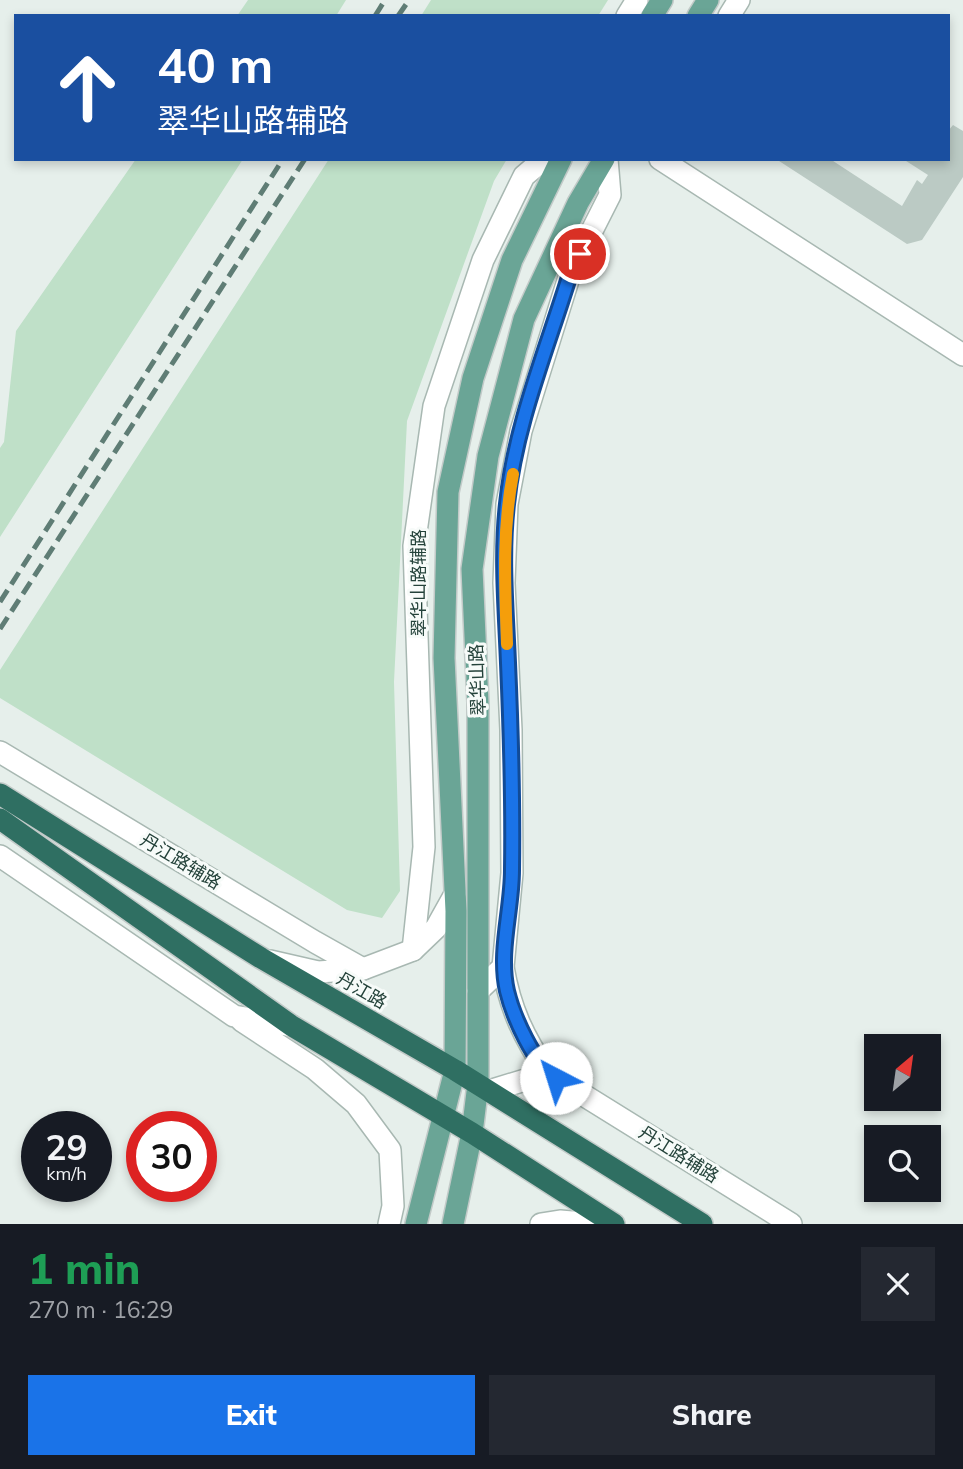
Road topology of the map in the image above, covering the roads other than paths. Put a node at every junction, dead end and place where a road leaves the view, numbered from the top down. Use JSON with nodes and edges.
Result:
{"nodes":[{"id":1,"x":542,"y":161,"type":"edge"},
{"id":2,"x":560,"y":161,"type":"edge"},
{"id":3,"x":605,"y":161,"type":"edge"},
{"id":4,"x":606,"y":161,"type":"edge"},
{"id":5,"x":663,"y":161,"type":"edge"},
{"id":6,"x":963,"y":355,"type":"edge"},
{"id":7,"x":0,"y":751,"type":"edge"},
{"id":8,"x":0,"y":794,"type":"edge"},
{"id":9,"x":0,"y":819,"type":"edge"},
{"id":10,"x":0,"y":856,"type":"edge"},
{"id":11,"x":455,"y":894,"type":"junction"},
{"id":12,"x":413,"y":950,"type":"junction"},
{"id":13,"x":261,"y":958,"type":"junction"},
{"id":14,"x":503,"y":967,"type":"junction"},
{"id":15,"x":363,"y":969,"type":"junction"},
{"id":16,"x":478,"y":991,"type":"junction"},
{"id":17,"x":234,"y":1016,"type":"junction"},
{"id":18,"x":292,"y":1026,"type":"junction"},
{"id":19,"x":455,"y":1070,"type":"junction"},
{"id":20,"x":548,"y":1073,"type":"junction"},
{"id":21,"x":484,"y":1088,"type":"junction"},
{"id":22,"x":444,"y":1116,"type":"junction"},
{"id":23,"x":472,"y":1133,"type":"junction"},
{"id":24,"x":422,"y":1201,"type":"junction"},
{"id":25,"x":389,"y":1224,"type":"edge"},
{"id":26,"x":402,"y":1224,"type":"edge"},
{"id":27,"x":416,"y":1224,"type":"edge"},
{"id":28,"x":453,"y":1224,"type":"edge"},
{"id":29,"x":541,"y":1224,"type":"edge"},
{"id":30,"x":595,"y":1224,"type":"edge"},
{"id":31,"x":614,"y":1224,"type":"edge"},
{"id":32,"x":702,"y":1224,"type":"edge"},
{"id":33,"x":791,"y":1224,"type":"edge"}],
"edges":[{"from":1,"to":12,"type":"street","name":"翠华山路辅路"},
{"from":2,"to":11,"type":"main road","name":"翠华山路"},
{"from":3,"to":16,"type":"main road","name":"翠华山路"},
{"from":4,"to":14,"type":"street"},
{"from":5,"to":6,"type":"street"},
{"from":7,"to":15,"type":"street","name":"丹江路辅路"},
{"from":8,"to":13,"type":"highway","name":"丹江路"},
{"from":9,"to":18,"type":"highway"},
{"from":10,"to":17,"type":"street"},
{"from":11,"to":12,"type":"street"},
{"from":11,"to":19,"type":"main road","name":"翠华山路"},
{"from":12,"to":15,"type":"street"},
{"from":13,"to":15,"type":"street"},
{"from":13,"to":19,"type":"highway","name":"丹江路"},
{"from":14,"to":16,"type":"street"},
{"from":14,"to":20,"type":"street"},
{"from":16,"to":21,"type":"main road","name":"翠华山路"},
{"from":17,"to":18,"type":"street"},
{"from":17,"to":25,"type":"street"},
{"from":18,"to":22,"type":"highway"},
{"from":19,"to":21,"type":"highway","name":"丹江路"},
{"from":19,"to":22,"type":"main road","name":"翠华山路"},
{"from":20,"to":21,"type":"street"},
{"from":20,"to":33,"type":"street","name":"丹江路辅路"},
{"from":21,"to":23,"type":"main road","name":"翠华山路"},
{"from":21,"to":32,"type":"highway","name":"丹江路"},
{"from":22,"to":23,"type":"highway"},
{"from":22,"to":24,"type":"main road","name":"翠华山路"},
{"from":23,"to":28,"type":"main road","name":"翠华山路"},
{"from":23,"to":31,"type":"highway"},
{"from":24,"to":26,"type":"street"},
{"from":24,"to":27,"type":"main road","name":"翠华山路"},
{"from":29,"to":30,"type":"street"}]}
